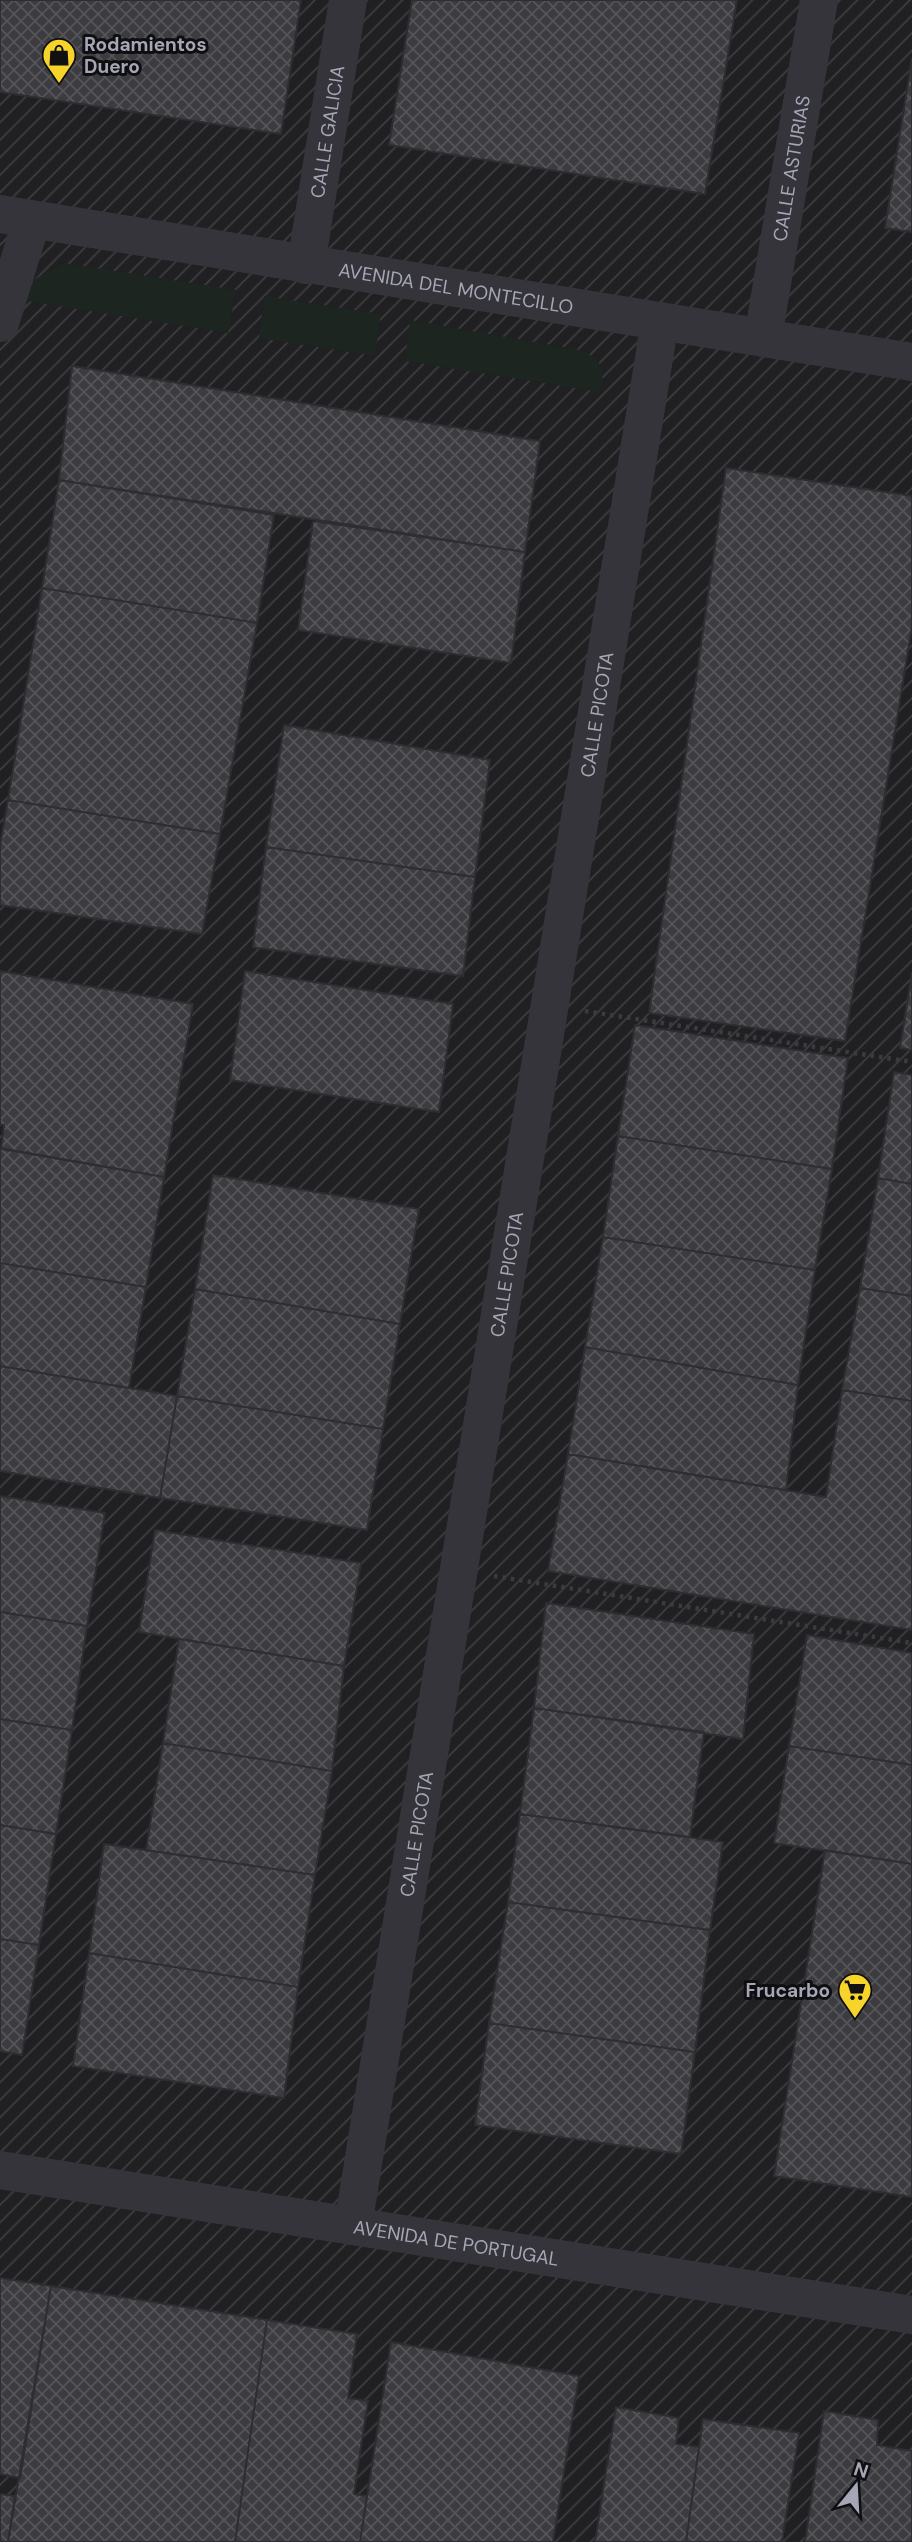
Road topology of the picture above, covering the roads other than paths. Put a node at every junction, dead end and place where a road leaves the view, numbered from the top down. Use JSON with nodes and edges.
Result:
{"nodes":[{"id":1,"x":348,"y":0,"type":"edge"},
{"id":2,"x":819,"y":0,"type":"edge"},
{"id":3,"x":16,"y":217,"type":"edge"},
{"id":4,"x":306,"y":265,"type":"junction"},
{"id":5,"x":660,"y":321,"type":"junction"},
{"id":6,"x":0,"y":323,"type":"edge"},
{"id":7,"x":763,"y":338,"type":"junction"},
{"id":8,"x":912,"y":362,"type":"edge"},
{"id":9,"x":0,"y":2171,"type":"edge"},
{"id":10,"x":353,"y":2227,"type":"junction"},
{"id":11,"x":912,"y":2315,"type":"edge"}],
"edges":[{"from":1,"to":4,"type":"street","name":"CALLE GALICIA"},
{"from":2,"to":7,"type":"street","name":"CALLE ASTURIAS"},
{"from":3,"to":4,"type":"street","name":"AVENIDA DEL MONTECILLO"},
{"from":3,"to":6,"type":"street"},
{"from":4,"to":5,"type":"street","name":"AVENIDA DEL MONTECILLO"},
{"from":5,"to":7,"type":"street","name":"AVENIDA DEL MONTECILLO"},
{"from":5,"to":10,"type":"street","name":"CALLE PICOTA"},
{"from":7,"to":8,"type":"street","name":"AVENIDA DEL MONTECILLO"},
{"from":9,"to":10,"type":"street","name":"AVENIDA DE PORTUGAL"},
{"from":10,"to":11,"type":"street","name":"AVENIDA DE PORTUGAL"}]}
